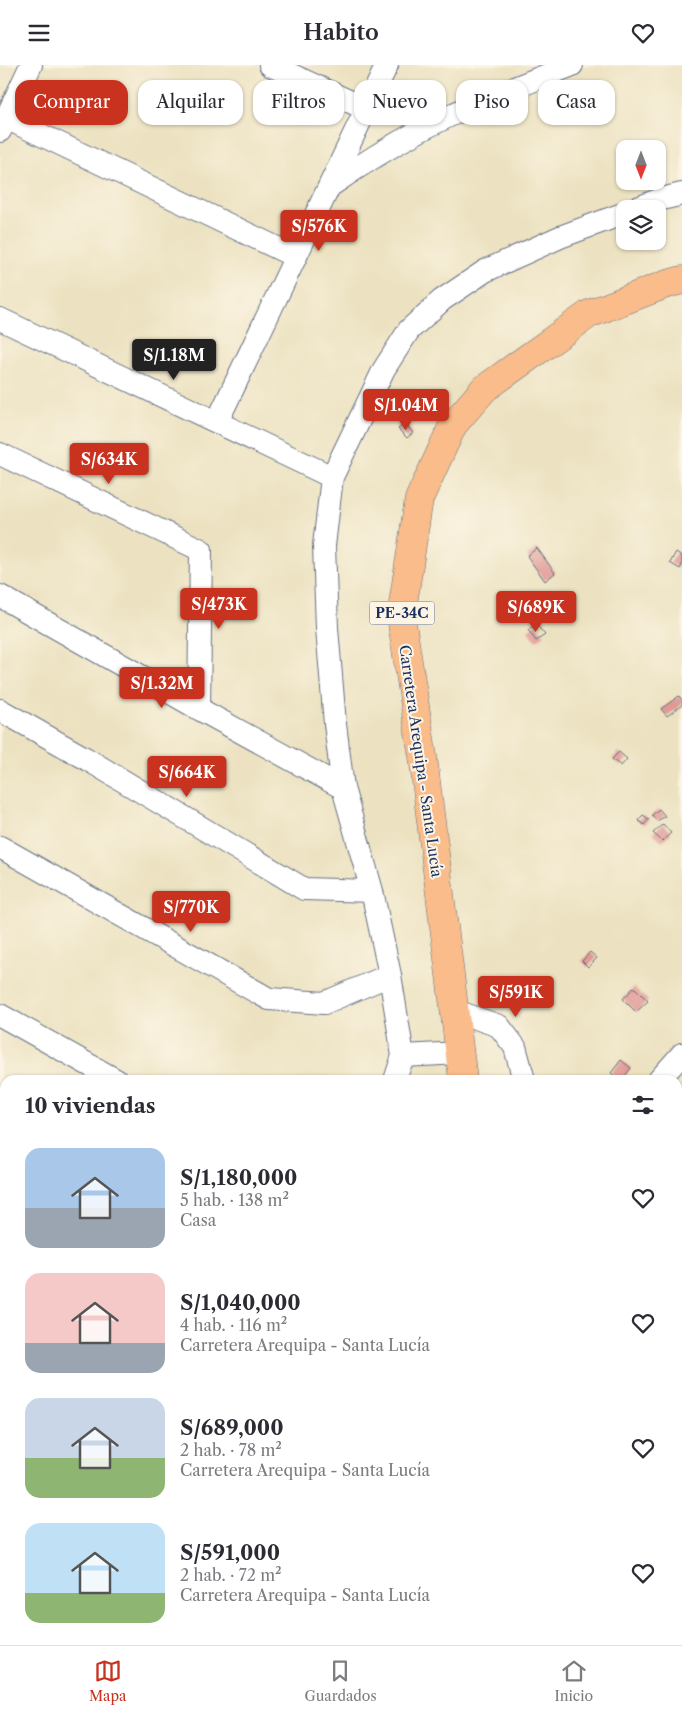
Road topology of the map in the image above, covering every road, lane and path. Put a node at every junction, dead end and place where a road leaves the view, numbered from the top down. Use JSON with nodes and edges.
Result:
{"nodes":[{"id":1,"x":31,"y":65,"type":"edge"},
{"id":2,"x":270,"y":65,"type":"edge"},
{"id":3,"x":387,"y":65,"type":"edge"},
{"id":4,"x":572,"y":65,"type":"edge"},
{"id":5,"x":380,"y":80,"type":"edge"},
{"id":6,"x":354,"y":104,"type":"edge"},
{"id":7,"x":3,"y":125,"type":"edge"},
{"id":8,"x":358,"y":125,"type":"edge"},
{"id":9,"x":329,"y":187,"type":"junction"},
{"id":10,"x":682,"y":194,"type":"edge"},
{"id":11,"x":658,"y":200,"type":"edge"},
{"id":12,"x":616,"y":216,"type":"edge"},
{"id":13,"x":296,"y":257,"type":"junction"},
{"id":14,"x":682,"y":280,"type":"edge"},
{"id":15,"x":0,"y":319,"type":"edge"},
{"id":16,"x":217,"y":422,"type":"junction"},
{"id":17,"x":0,"y":454,"type":"edge"},
{"id":18,"x":332,"y":477,"type":"junction"},
{"id":19,"x":0,"y":596,"type":"edge"},
{"id":20,"x":199,"y":709,"type":"junction"},
{"id":21,"x":0,"y":710,"type":"edge"},
{"id":22,"x":343,"y":788,"type":"junction"},
{"id":23,"x":0,"y":847,"type":"edge"},
{"id":24,"x":372,"y":891,"type":"junction"},
{"id":25,"x":390,"y":975,"type":"junction"},
{"id":26,"x":454,"y":1010,"type":"junction"},
{"id":27,"x":0,"y":1015,"type":"edge"},
{"id":28,"x":460,"y":1053,"type":"junction"},
{"id":29,"x":682,"y":1055,"type":"edge"},
{"id":30,"x":403,"y":1056,"type":"junction"},
{"id":31,"x":107,"y":1075,"type":"edge"},
{"id":32,"x":397,"y":1075,"type":"edge"},
{"id":33,"x":462,"y":1075,"type":"edge"},
{"id":34,"x":523,"y":1075,"type":"edge"},
{"id":35,"x":663,"y":1075,"type":"edge"}],
"edges":[{"from":1,"to":7,"type":"street"},
{"from":2,"to":6,"type":"street"},
{"from":3,"to":5,"type":"street"},
{"from":4,"to":9,"type":"street"},
{"from":7,"to":13,"type":"street"},
{"from":8,"to":9,"type":"street"},
{"from":9,"to":13,"type":"street"},
{"from":10,"to":11,"type":"street"},
{"from":12,"to":18,"type":"street"},
{"from":13,"to":16,"type":"street"},
{"from":14,"to":26,"type":"main road","name":"Carretera Arequipa - Santa Lucía","number":"PE-34C"},
{"from":15,"to":16,"type":"street"},
{"from":16,"to":18,"type":"street"},
{"from":17,"to":20,"type":"street"},
{"from":18,"to":22,"type":"street"},
{"from":19,"to":20,"type":"street"},
{"from":20,"to":22,"type":"street"},
{"from":21,"to":24,"type":"street"},
{"from":22,"to":24,"type":"street"},
{"from":23,"to":25,"type":"street"},
{"from":24,"to":25,"type":"street"},
{"from":25,"to":30,"type":"street"},
{"from":26,"to":28,"type":"main road","name":"Carretera Arequipa - Santa Lucía","number":"PE-34C"},
{"from":26,"to":34,"type":"street"},
{"from":27,"to":31,"type":"street"},
{"from":28,"to":30,"type":"street"},
{"from":28,"to":33,"type":"main road","name":"Carretera Arequipa - Santa Lucía","number":"PE-34C"},
{"from":29,"to":35,"type":"street"},
{"from":30,"to":32,"type":"street"}]}
